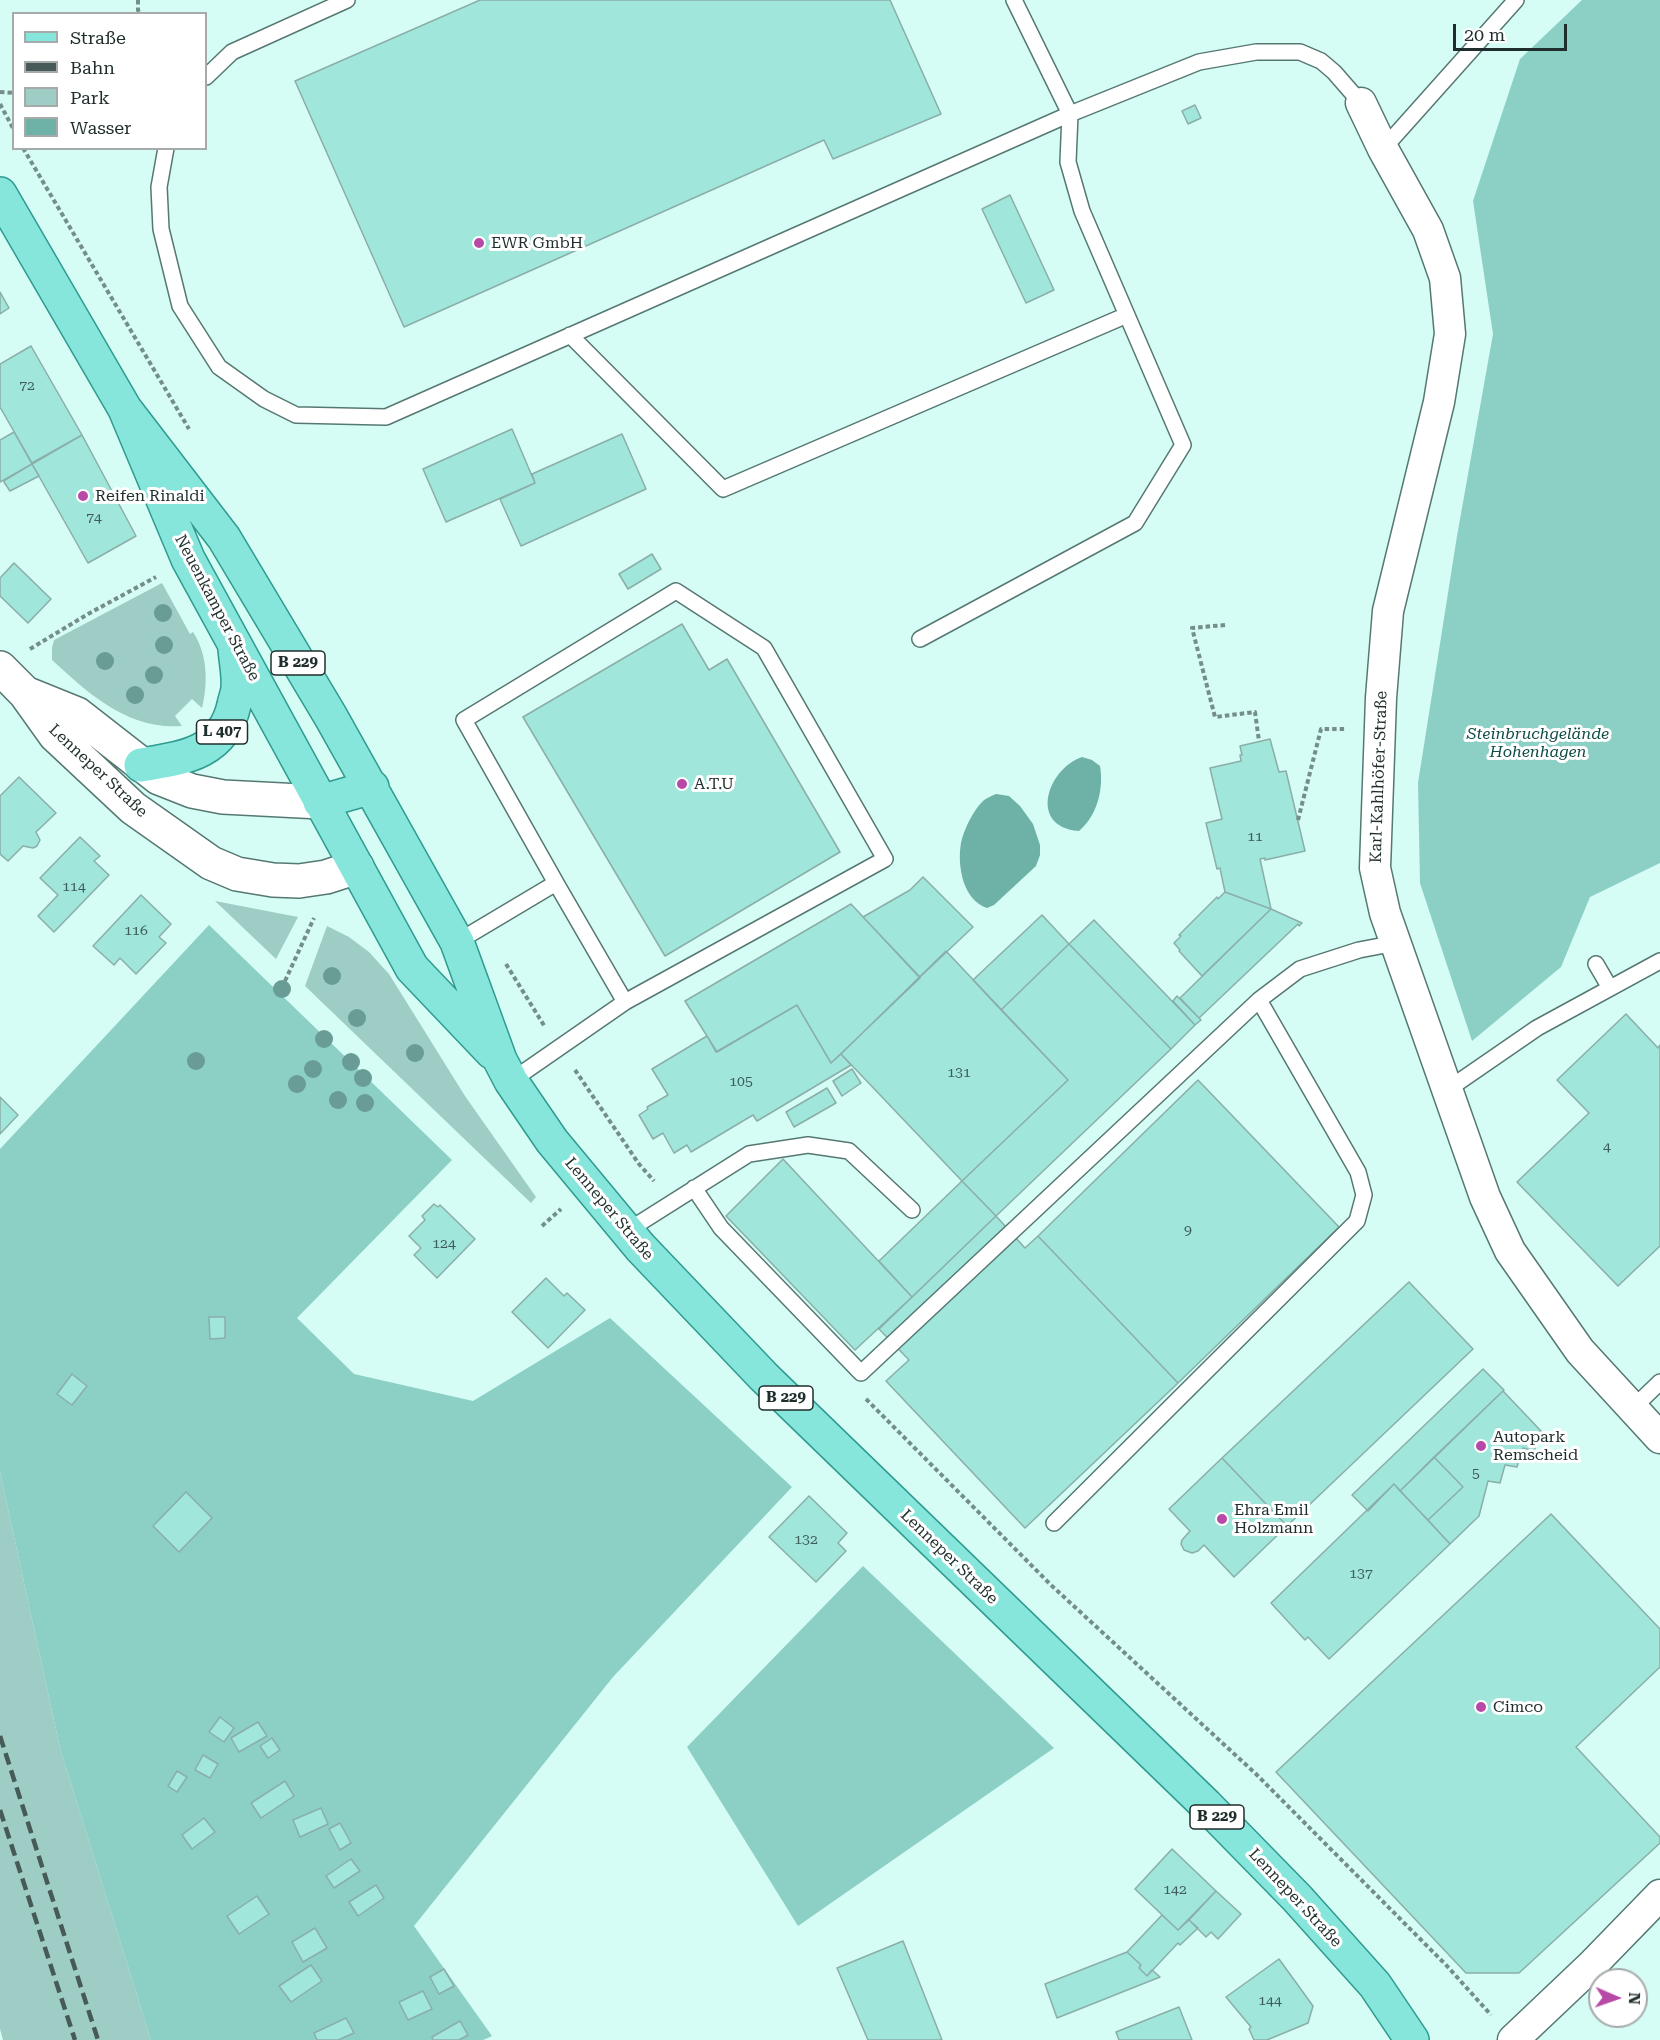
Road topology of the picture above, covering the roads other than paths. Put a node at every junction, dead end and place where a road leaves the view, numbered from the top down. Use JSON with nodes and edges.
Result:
{"nodes":[{"id":1,"x":347,"y":0,"type":"edge"},
{"id":2,"x":1014,"y":0,"type":"edge"},
{"id":3,"x":1516,"y":0,"type":"edge"},
{"id":4,"x":207,"y":76,"type":"edge"},
{"id":5,"x":1361,"y":103,"type":"joint"},
{"id":6,"x":1070,"y":114,"type":"junction"},
{"id":7,"x":1383,"y":149,"type":"junction"},
{"id":8,"x":166,"y":150,"type":"edge"},
{"id":9,"x":0,"y":194,"type":"edge"},
{"id":10,"x":1127,"y":315,"type":"junction"},
{"id":11,"x":570,"y":335,"type":"junction"},
{"id":12,"x":125,"y":409,"type":"junction"},
{"id":13,"x":920,"y":639,"type":"dead end"},
{"id":14,"x":235,"y":645,"type":"junction"},
{"id":15,"x":0,"y":668,"type":"edge"},
{"id":16,"x":25,"y":693,"type":"junction"},
{"id":17,"x":141,"y":765,"type":"junction"},
{"id":18,"x":372,"y":787,"type":"junction"},
{"id":19,"x":320,"y":802,"type":"junction"},
{"id":20,"x":405,"y":846,"type":"junction"},
{"id":21,"x":357,"y":867,"type":"junction"},
{"id":22,"x":556,"y":883,"type":"junction"},
{"id":23,"x":470,"y":934,"type":"junction"},
{"id":24,"x":1396,"y":943,"type":"junction"},
{"id":25,"x":1660,"y":961,"type":"edge"},
{"id":26,"x":1596,"y":964,"type":"dead end"},
{"id":27,"x":1610,"y":988,"type":"junction"},
{"id":28,"x":1259,"y":1000,"type":"junction"},
{"id":29,"x":625,"y":1002,"type":"junction"},
{"id":30,"x":505,"y":1071,"type":"junction"},
{"id":31,"x":1447,"y":1090,"type":"junction"},
{"id":32,"x":694,"y":1188,"type":"junction"},
{"id":33,"x":912,"y":1210,"type":"dead end"},
{"id":34,"x":627,"y":1231,"type":"junction"},
{"id":35,"x":1660,"y":1382,"type":"edge"},
{"id":36,"x":1633,"y":1408,"type":"junction"},
{"id":37,"x":1660,"y":1438,"type":"edge"},
{"id":38,"x":1054,"y":1523,"type":"dead end"},
{"id":39,"x":1660,"y":1895,"type":"edge"},
{"id":40,"x":1412,"y":2040,"type":"edge"},
{"id":41,"x":1513,"y":2040,"type":"edge"}],
"edges":[{"from":1,"to":4,"type":"lane"},
{"from":2,"to":6,"type":"lane"},
{"from":3,"to":7,"type":"lane"},
{"from":5,"to":6,"type":"lane"},
{"from":5,"to":7,"type":"street","name":"Karl-Kahlhöfer-Straße"},
{"from":6,"to":10,"type":"lane"},
{"from":6,"to":11,"type":"lane"},
{"from":7,"to":24,"type":"street","name":"Karl-Kahlhöfer-Straße"},
{"from":8,"to":11,"type":"lane"},
{"from":9,"to":12,"type":"main road","name":"Neuenkamper Straße","number":"B 229"},
{"from":10,"to":11,"type":"lane"},
{"from":10,"to":13,"type":"lane"},
{"from":12,"to":14,"type":"main road","name":"Neuenkamper Straße","number":"B 229"},
{"from":12,"to":18,"type":"main road","name":"Neuenkamper Straße","number":"B 229"},
{"from":14,"to":17,"type":"main road","number":"L 407"},
{"from":14,"to":19,"type":"main road","name":"Neuenkamper Straße","number":"B 229"},
{"from":15,"to":16,"type":"main road","name":"Lenneper Straße"},
{"from":16,"to":17,"type":"main road","name":"Lenneper Straße"},
{"from":16,"to":21,"type":"main road","name":"Lenneper Straße"},
{"from":17,"to":19,"type":"main road","name":"Lenneper Straße"},
{"from":18,"to":19,"type":"main road"},
{"from":18,"to":20,"type":"main road","number":"B 229"},
{"from":19,"to":21,"type":"main road","number":"B 229"},
{"from":20,"to":21,"type":"main road"},
{"from":20,"to":23,"type":"main road","name":"Lenneper Straße","number":"B 229"},
{"from":21,"to":30,"type":"main road","name":"Lenneper Straße","number":"B 229"},
{"from":22,"to":23,"type":"lane"},
{"from":22,"to":29,"type":"lane"},
{"from":22,"to":29,"type":"lane"},
{"from":23,"to":30,"type":"main road","name":"Lenneper Straße","number":"B 229"},
{"from":24,"to":28,"type":"lane"},
{"from":24,"to":31,"type":"street","name":"Karl-Kahlhöfer-Straße"},
{"from":25,"to":27,"type":"lane"},
{"from":26,"to":27,"type":"lane"},
{"from":27,"to":31,"type":"lane"},
{"from":28,"to":32,"type":"lane"},
{"from":28,"to":38,"type":"lane"},
{"from":29,"to":30,"type":"lane"},
{"from":30,"to":34,"type":"main road","name":"Lenneper Straße","number":"B 229"},
{"from":31,"to":36,"type":"street","name":"Karl-Kahlhöfer-Straße"},
{"from":32,"to":33,"type":"lane"},
{"from":32,"to":34,"type":"lane"},
{"from":34,"to":40,"type":"main road","name":"Lenneper Straße","number":"B 229"},
{"from":35,"to":36,"type":"lane"},
{"from":36,"to":37,"type":"street","name":"Karl-Kahlhöfer-Straße"},
{"from":39,"to":41,"type":"street"}]}
